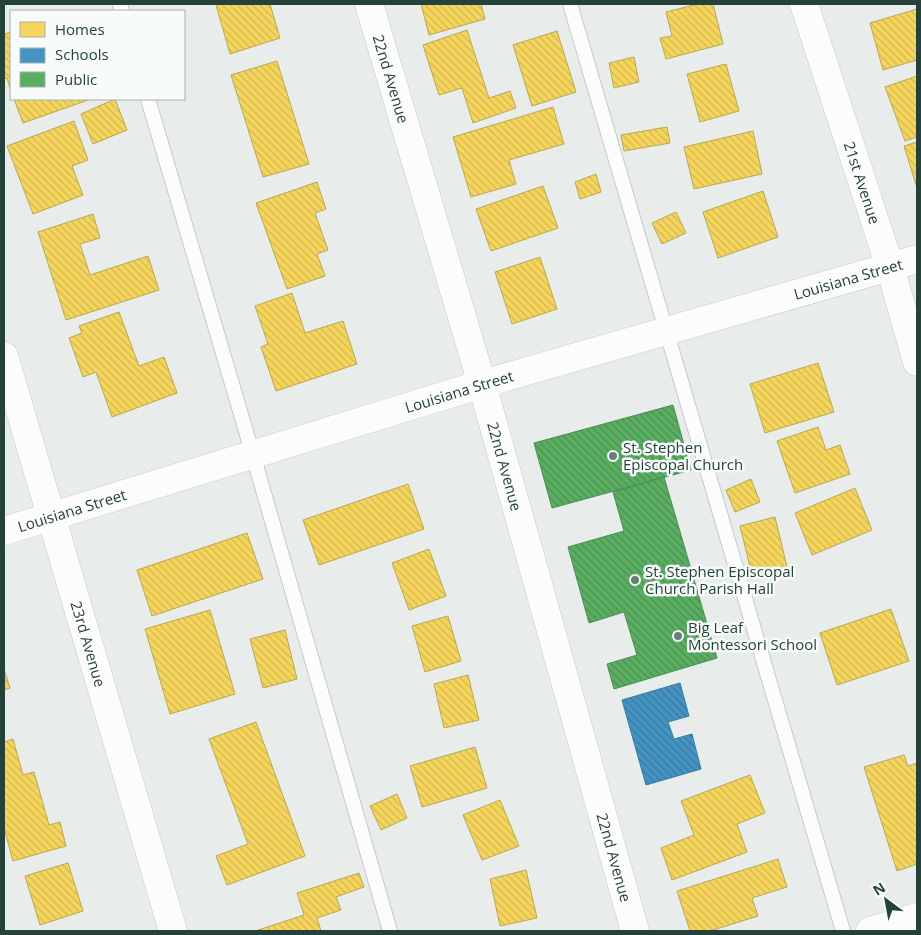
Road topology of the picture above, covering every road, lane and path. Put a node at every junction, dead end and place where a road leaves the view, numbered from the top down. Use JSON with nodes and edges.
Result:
{"nodes":[{"id":1,"x":369,"y":4,"type":"edge"},
{"id":2,"x":570,"y":4,"type":"edge"},
{"id":3,"x":804,"y":4,"type":"edge"},
{"id":4,"x":148,"y":100,"type":"edge"},
{"id":5,"x":917,"y":259,"type":"edge"},
{"id":6,"x":890,"y":267,"type":"junction"},
{"id":7,"x":667,"y":331,"type":"junction"},
{"id":8,"x":4,"y":356,"type":"edge"},
{"id":9,"x":917,"y":362,"type":"edge"},
{"id":10,"x":482,"y":384,"type":"junction"},
{"id":11,"x":253,"y":455,"type":"junction"},
{"id":12,"x":52,"y":517,"type":"junction"},
{"id":13,"x":4,"y":531,"type":"edge"},
{"id":14,"x":917,"y":917,"type":"edge"},
{"id":15,"x":173,"y":931,"type":"edge"},
{"id":16,"x":390,"y":931,"type":"edge"},
{"id":17,"x":635,"y":931,"type":"edge"},
{"id":18,"x":843,"y":931,"type":"edge"},
{"id":19,"x":870,"y":931,"type":"edge"}],
"edges":[{"from":1,"to":10,"type":"street","name":"22nd Avenue"},
{"from":2,"to":7,"type":"lane"},
{"from":3,"to":6,"type":"street","name":"21st Avenue"},
{"from":4,"to":11,"type":"lane"},
{"from":5,"to":6,"type":"street","name":"Louisiana Street"},
{"from":6,"to":7,"type":"street","name":"Louisiana Street"},
{"from":6,"to":9,"type":"street","name":"21st Avenue"},
{"from":7,"to":10,"type":"street","name":"Louisiana Street"},
{"from":7,"to":18,"type":"lane"},
{"from":8,"to":12,"type":"street","name":"23rd Avenue"},
{"from":10,"to":11,"type":"street","name":"Louisiana Street"},
{"from":10,"to":17,"type":"street","name":"22nd Avenue"},
{"from":11,"to":12,"type":"street","name":"Louisiana Street"},
{"from":11,"to":16,"type":"lane"},
{"from":12,"to":13,"type":"street","name":"Louisiana Street"},
{"from":12,"to":15,"type":"street","name":"23rd Avenue"},
{"from":14,"to":19,"type":"street"}]}
